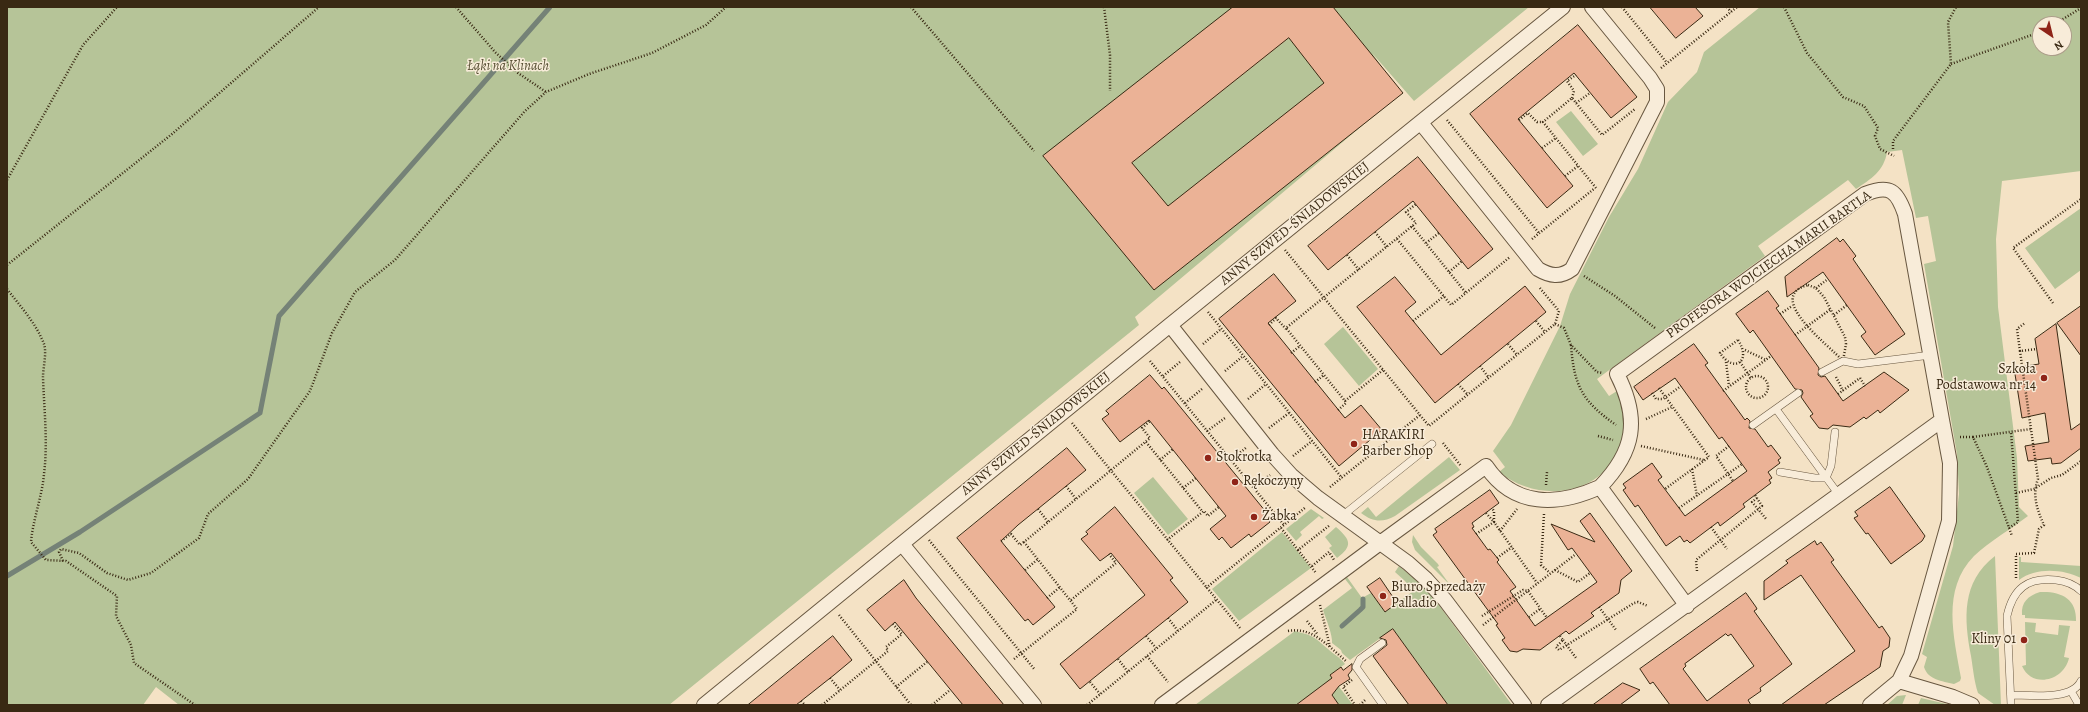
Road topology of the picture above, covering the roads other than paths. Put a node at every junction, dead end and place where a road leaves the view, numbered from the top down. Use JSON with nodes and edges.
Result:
{"nodes":[{"id":1,"x":1563,"y":7,"type":"edge"},
{"id":2,"x":1592,"y":7,"type":"edge"},
{"id":3,"x":1421,"y":123,"type":"junction"},
{"id":4,"x":1170,"y":325,"type":"junction"},
{"id":5,"x":1931,"y":355,"type":"junction"},
{"id":6,"x":1822,"y":372,"type":"dead end"},
{"id":7,"x":1798,"y":393,"type":"dead end"},
{"id":8,"x":1776,"y":409,"type":"junction"},
{"id":9,"x":1942,"y":420,"type":"junction"},
{"id":10,"x":1752,"y":425,"type":"dead end"},
{"id":11,"x":1835,"y":432,"type":"dead end"},
{"id":12,"x":1432,"y":444,"type":"dead end"},
{"id":13,"x":1780,"y":472,"type":"dead end"},
{"id":14,"x":1826,"y":478,"type":"junction"},
{"id":15,"x":1600,"y":487,"type":"junction"},
{"id":16,"x":1839,"y":495,"type":"junction"},
{"id":17,"x":1342,"y":516,"type":"junction"},
{"id":18,"x":1380,"y":543,"type":"junction"},
{"id":19,"x":902,"y":544,"type":"junction"},
{"id":20,"x":2081,"y":591,"type":"edge"},
{"id":21,"x":1687,"y":606,"type":"junction"},
{"id":22,"x":1382,"y":643,"type":"dead end"},
{"id":23,"x":1898,"y":681,"type":"junction"},
{"id":24,"x":2081,"y":681,"type":"edge"},
{"id":25,"x":2071,"y":691,"type":"junction"},
{"id":26,"x":2011,"y":695,"type":"junction"},
{"id":27,"x":704,"y":705,"type":"edge"},
{"id":28,"x":1034,"y":705,"type":"edge"},
{"id":29,"x":1162,"y":705,"type":"edge"},
{"id":30,"x":1383,"y":705,"type":"edge"},
{"id":31,"x":1524,"y":705,"type":"edge"},
{"id":32,"x":1548,"y":705,"type":"edge"},
{"id":33,"x":1870,"y":705,"type":"edge"},
{"id":34,"x":1972,"y":705,"type":"edge"},
{"id":35,"x":2012,"y":705,"type":"edge"},
{"id":36,"x":2079,"y":705,"type":"edge"}],
"edges":[{"from":1,"to":3,"type":"street","name":"ANNY SZWED-ŚNIADOWSKIEJ"},
{"from":2,"to":3,"type":"street"},
{"from":3,"to":4,"type":"street","name":"ANNY SZWED-ŚNIADOWSKIEJ"},
{"from":4,"to":17,"type":"street"},
{"from":4,"to":19,"type":"street","name":"ANNY SZWED-ŚNIADOWSKIEJ"},
{"from":5,"to":6,"type":"lane"},
{"from":5,"to":9,"type":"street","name":"PROFESORA WOJCIECHA MARII BARTLA"},
{"from":5,"to":15,"type":"street","name":"PROFESORA WOJCIECHA MARII BARTLA"},
{"from":7,"to":8,"type":"lane"},
{"from":8,"to":10,"type":"lane"},
{"from":8,"to":14,"type":"lane"},
{"from":9,"to":16,"type":"street"},
{"from":9,"to":23,"type":"street","name":"PROFESORA WOJCIECHA MARII BARTLA"},
{"from":11,"to":14,"type":"lane"},
{"from":12,"to":17,"type":"lane"},
{"from":13,"to":14,"type":"lane"},
{"from":14,"to":16,"type":"lane"},
{"from":15,"to":18,"type":"street"},
{"from":15,"to":21,"type":"street"},
{"from":16,"to":21,"type":"street"},
{"from":17,"to":18,"type":"street"},
{"from":18,"to":29,"type":"street"},
{"from":18,"to":31,"type":"street"},
{"from":19,"to":27,"type":"street","name":"ANNY SZWED-ŚNIADOWSKIEJ"},
{"from":19,"to":28,"type":"street"},
{"from":20,"to":26,"type":"lane"},
{"from":21,"to":32,"type":"street"},
{"from":22,"to":30,"type":"lane"},
{"from":23,"to":33,"type":"street","name":"PROFESORA WOJCIECHA MARII BARTLA"},
{"from":23,"to":34,"type":"street"},
{"from":24,"to":25,"type":"lane"},
{"from":25,"to":26,"type":"lane"},
{"from":25,"to":36,"type":"lane"},
{"from":26,"to":35,"type":"lane"}]}
